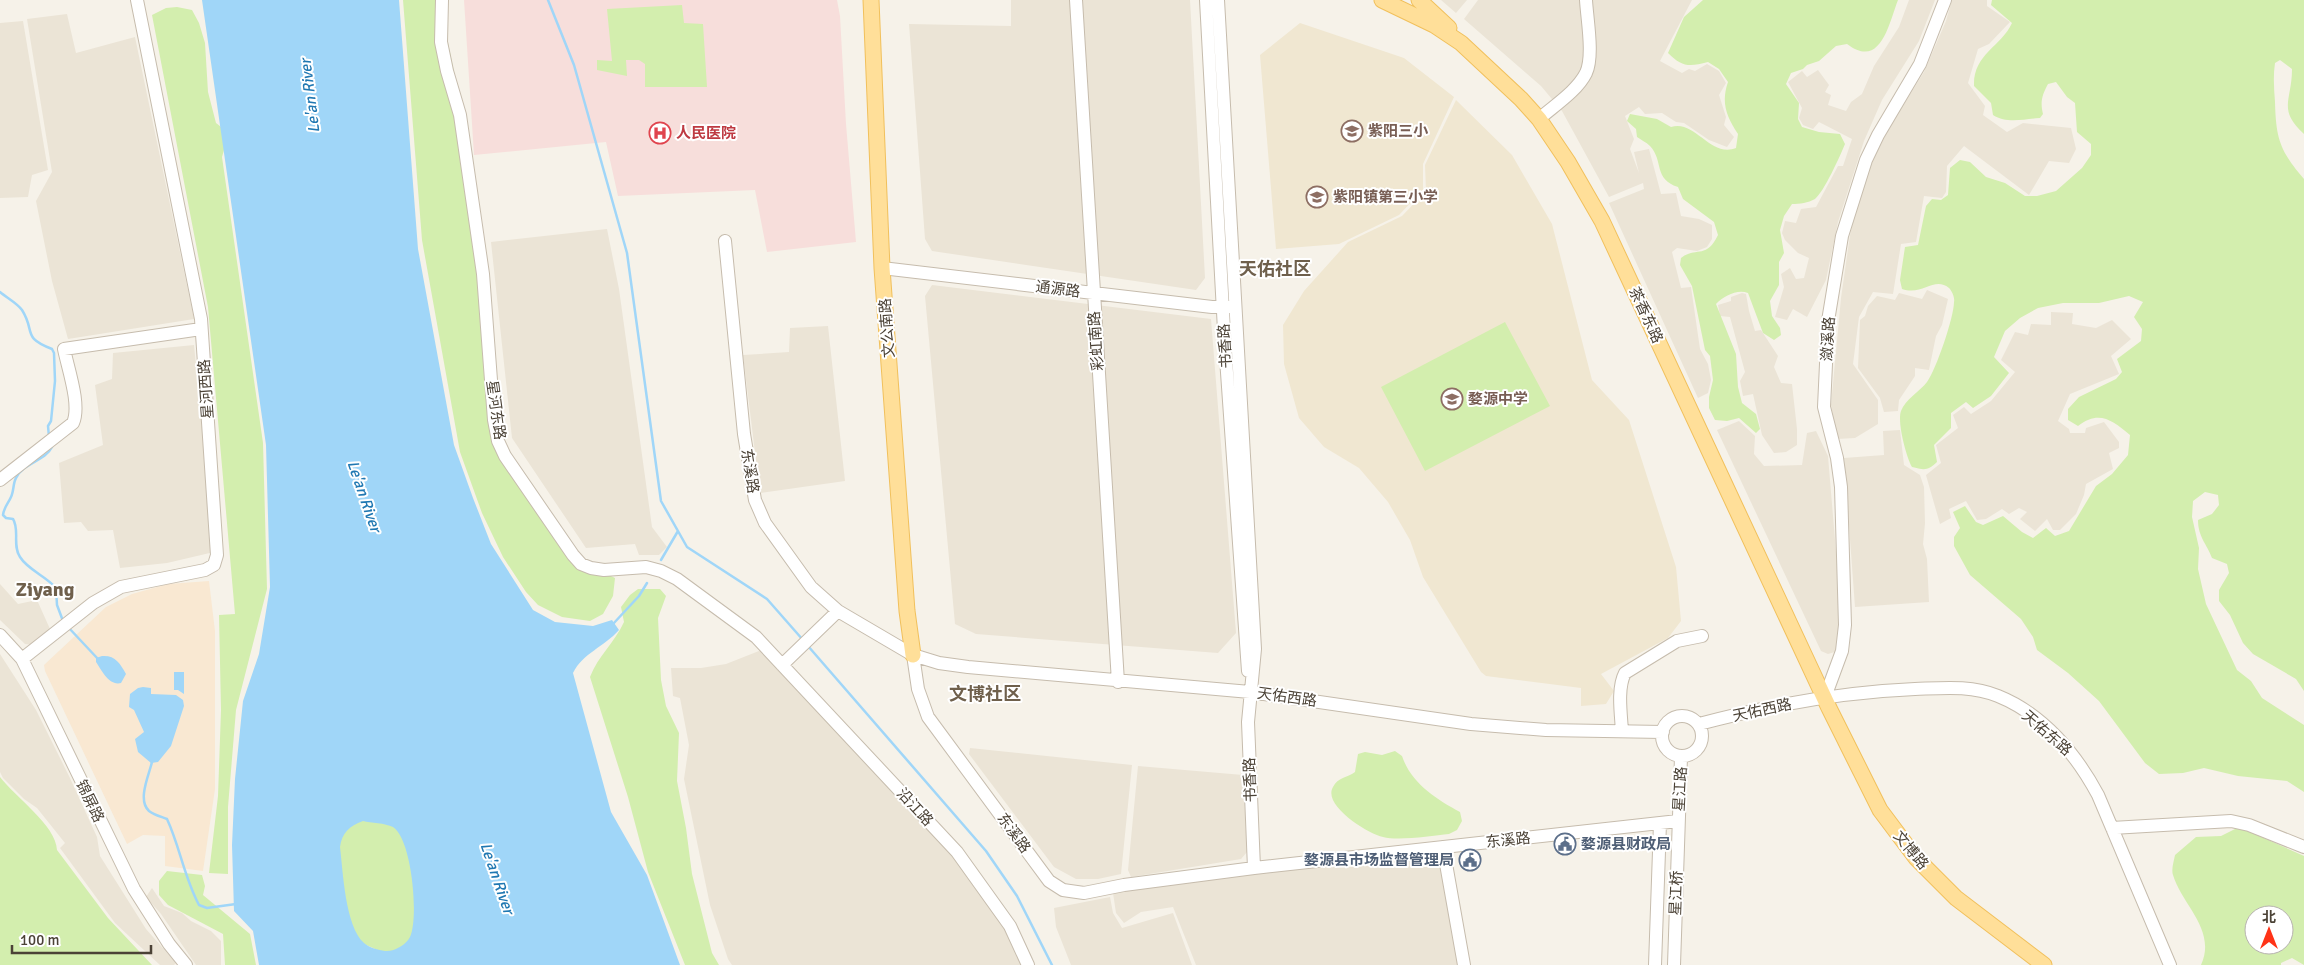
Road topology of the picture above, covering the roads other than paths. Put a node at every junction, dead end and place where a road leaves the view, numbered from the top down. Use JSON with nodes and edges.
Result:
{"nodes":[{"id":1,"x":137,"y":0,"type":"edge"},
{"id":2,"x":442,"y":0,"type":"edge"},
{"id":3,"x":871,"y":0,"type":"edge"},
{"id":4,"x":1076,"y":0,"type":"edge"},
{"id":5,"x":1206,"y":0,"type":"edge"},
{"id":6,"x":1218,"y":0,"type":"edge"},
{"id":7,"x":1382,"y":0,"type":"edge"},
{"id":8,"x":1419,"y":0,"type":"edge"},
{"id":9,"x":1586,"y":0,"type":"edge"},
{"id":10,"x":1945,"y":0,"type":"edge"},
{"id":11,"x":1461,"y":43,"type":"junction"},
{"id":12,"x":1540,"y":119,"type":"junction"},
{"id":13,"x":726,"y":242,"type":"dead end"},
{"id":14,"x":882,"y":268,"type":"junction"},
{"id":15,"x":1093,"y":293,"type":"junction"},
{"id":16,"x":1229,"y":307,"type":"junction"},
{"id":17,"x":201,"y":329,"type":"junction"},
{"id":18,"x":0,"y":480,"type":"edge"},
{"id":19,"x":838,"y":611,"type":"junction"},
{"id":20,"x":0,"y":635,"type":"edge"},
{"id":21,"x":1702,"y":636,"type":"dead end"},
{"id":22,"x":913,"y":655,"type":"junction"},
{"id":23,"x":22,"y":659,"type":"junction"},
{"id":24,"x":782,"y":665,"type":"junction"},
{"id":25,"x":1118,"y":682,"type":"junction"},
{"id":26,"x":1250,"y":692,"type":"junction"},
{"id":27,"x":1825,"y":697,"type":"junction"},
{"id":28,"x":1699,"y":724,"type":"junction"},
{"id":29,"x":1622,"y":731,"type":"junction"},
{"id":30,"x":1662,"y":732,"type":"junction"},
{"id":31,"x":1682,"y":757,"type":"junction"},
{"id":32,"x":1678,"y":820,"type":"junction"},
{"id":33,"x":1660,"y":823,"type":"junction"},
{"id":34,"x":2112,"y":828,"type":"junction"},
{"id":35,"x":1444,"y":847,"type":"junction"},
{"id":36,"x":2304,"y":847,"type":"edge"},
{"id":37,"x":1254,"y":868,"type":"junction"},
{"id":38,"x":186,"y":965,"type":"edge"},
{"id":39,"x":1028,"y":965,"type":"edge"},
{"id":40,"x":1464,"y":965,"type":"edge"},
{"id":41,"x":1655,"y":965,"type":"edge"},
{"id":42,"x":1674,"y":965,"type":"edge"},
{"id":43,"x":2044,"y":965,"type":"edge"},
{"id":44,"x":2170,"y":965,"type":"edge"}],
"edges":[{"from":1,"to":17,"type":"street","name":"星河西路"},
{"from":2,"to":24,"type":"street","name":"星河东路"},
{"from":3,"to":14,"type":"main road","name":"文公南路"},
{"from":4,"to":15,"type":"street","name":"彩虹南路"},
{"from":5,"to":16,"type":"street","name":"书香路"},
{"from":6,"to":16,"type":"street","name":"书香路"},
{"from":7,"to":11,"type":"main road","name":"茶香东路"},
{"from":8,"to":11,"type":"main road"},
{"from":9,"to":12,"type":"street"},
{"from":10,"to":27,"type":"street","name":"潋溪路"},
{"from":11,"to":12,"type":"main road","name":"茶香东路"},
{"from":12,"to":27,"type":"main road","name":"茶香东路"},
{"from":13,"to":19,"type":"street","name":"东溪路"},
{"from":14,"to":15,"type":"street","name":"通源路"},
{"from":14,"to":22,"type":"main road","name":"文公南路"},
{"from":15,"to":16,"type":"street","name":"通源路"},
{"from":15,"to":25,"type":"street","name":"彩虹南路"},
{"from":16,"to":26,"type":"street","name":"书香路"},
{"from":17,"to":18,"type":"street"},
{"from":17,"to":23,"type":"street","name":"星河西路"},
{"from":19,"to":22,"type":"street","name":"东溪路"},
{"from":19,"to":24,"type":"street"},
{"from":20,"to":23,"type":"street","name":"锦屏路"},
{"from":21,"to":29,"type":"street"},
{"from":22,"to":25,"type":"street","name":"天佑西路"},
{"from":22,"to":37,"type":"street","name":"东溪路"},
{"from":23,"to":38,"type":"street","name":"锦屏路"},
{"from":24,"to":39,"type":"street","name":"沿江路"},
{"from":25,"to":26,"type":"street","name":"天佑西路"},
{"from":26,"to":29,"type":"street","name":"天佑西路"},
{"from":26,"to":37,"type":"street","name":"书香路"},
{"from":27,"to":28,"type":"street","name":"天佑西路"},
{"from":27,"to":34,"type":"street","name":"天佑东路"},
{"from":27,"to":43,"type":"main road","name":"文博路"},
{"from":28,"to":30,"type":"street"},
{"from":28,"to":31,"type":"street"},
{"from":29,"to":30,"type":"street","name":"天佑西路"},
{"from":30,"to":31,"type":"street"},
{"from":31,"to":32,"type":"street","name":"星江路"},
{"from":32,"to":33,"type":"street","name":"东溪路"},
{"from":32,"to":42,"type":"street","name":"星江桥"},
{"from":33,"to":35,"type":"street","name":"东溪路"},
{"from":33,"to":41,"type":"street"},
{"from":34,"to":36,"type":"street"},
{"from":34,"to":44,"type":"street","name":"天佑东路"},
{"from":35,"to":37,"type":"street","name":"东溪路"},
{"from":35,"to":40,"type":"street"}]}
